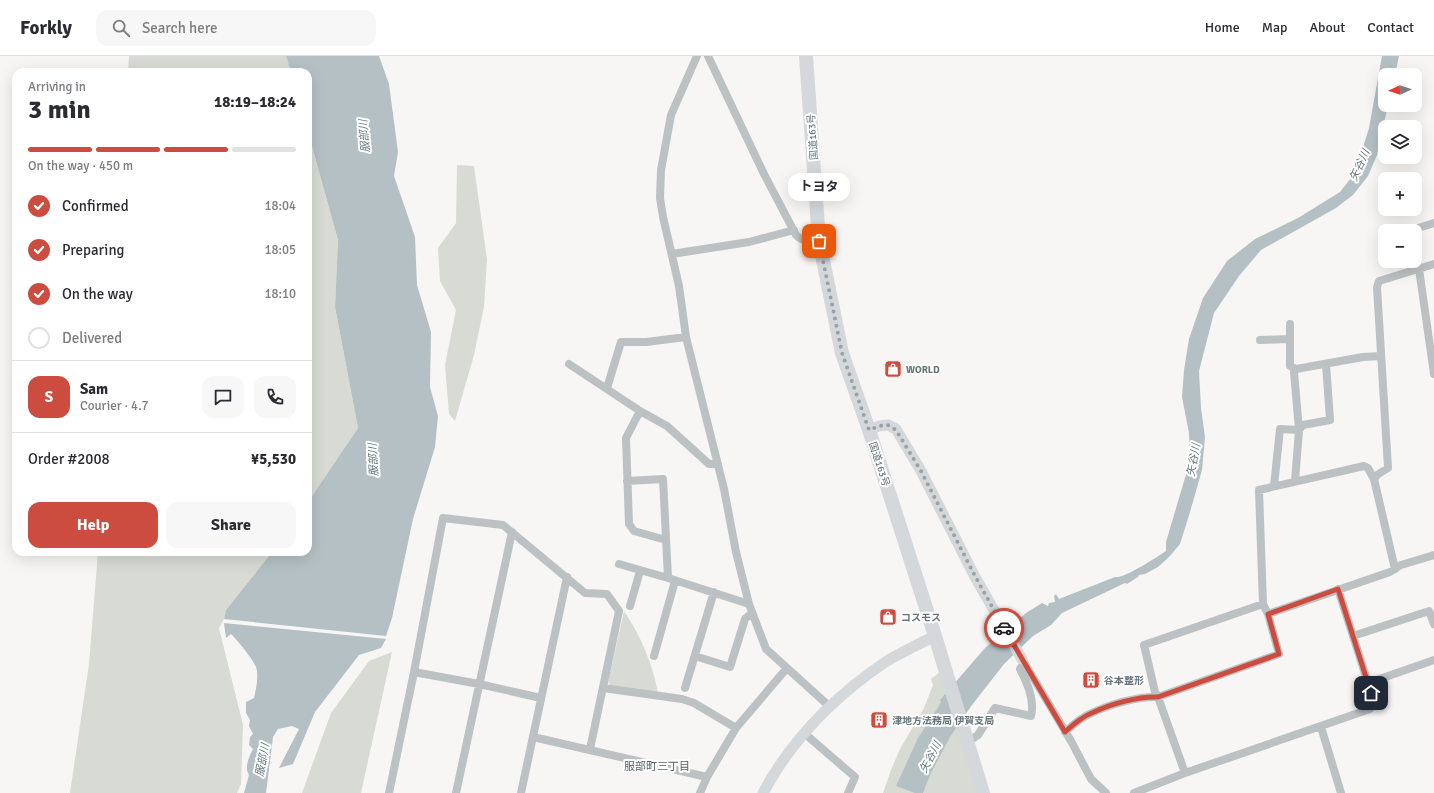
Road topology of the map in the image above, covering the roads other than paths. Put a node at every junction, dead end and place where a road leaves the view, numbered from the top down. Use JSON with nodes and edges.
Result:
{"nodes":[{"id":1,"x":697,"y":56,"type":"edge"},
{"id":2,"x":708,"y":56,"type":"edge"},
{"id":3,"x":806,"y":56,"type":"edge"},
{"id":4,"x":1434,"y":223,"type":"edge"},
{"id":5,"x":1422,"y":227,"type":"edge"},
{"id":6,"x":794,"y":230,"type":"junction"},
{"id":7,"x":819,"y":241,"type":"junction"},
{"id":8,"x":672,"y":254,"type":"junction"},
{"id":9,"x":1434,"y":264,"type":"edge"},
{"id":10,"x":1419,"y":269,"type":"junction"},
{"id":11,"x":1290,"y":324,"type":"dead end"},
{"id":12,"x":686,"y":337,"type":"junction"},
{"id":13,"x":1289,"y":339,"type":"junction"},
{"id":14,"x":1260,"y":340,"type":"dead end"},
{"id":15,"x":1381,"y":356,"type":"junction"},
{"id":16,"x":569,"y":364,"type":"dead end"},
{"id":17,"x":1326,"y":364,"type":"junction"},
{"id":18,"x":1296,"y":369,"type":"junction"},
{"id":19,"x":1434,"y":374,"type":"edge"},
{"id":20,"x":607,"y":388,"type":"junction"},
{"id":21,"x":640,"y":411,"type":"junction"},
{"id":22,"x":869,"y":430,"type":"junction"},
{"id":23,"x":1299,"y":430,"type":"junction"},
{"id":24,"x":718,"y":464,"type":"junction"},
{"id":25,"x":1374,"y":479,"type":"junction"},
{"id":26,"x":627,"y":481,"type":"junction"},
{"id":27,"x":1295,"y":481,"type":"junction"},
{"id":28,"x":1274,"y":486,"type":"junction"},
{"id":29,"x":512,"y":532,"type":"junction"},
{"id":30,"x":666,"y":540,"type":"junction"},
{"id":31,"x":1434,"y":555,"type":"edge"},
{"id":32,"x":619,"y":564,"type":"dead end"},
{"id":33,"x":1395,"y":569,"type":"junction"},
{"id":34,"x":640,"y":571,"type":"junction"},
{"id":35,"x":567,"y":577,"type":"junction"},
{"id":36,"x":672,"y":580,"type":"junction"},
{"id":37,"x":1338,"y":589,"type":"junction"},
{"id":38,"x":714,"y":592,"type":"junction"},
{"id":39,"x":749,"y":604,"type":"junction"},
{"id":40,"x":1263,"y":604,"type":"junction"},
{"id":41,"x":630,"y":606,"type":"dead end"},
{"id":42,"x":752,"y":613,"type":"junction"},
{"id":43,"x":1268,"y":614,"type":"junction"},
{"id":44,"x":1434,"y":624,"type":"edge"},
{"id":45,"x":935,"y":636,"type":"junction"},
{"id":46,"x":1353,"y":636,"type":"junction"},
{"id":47,"x":654,"y":656,"type":"dead end"},
{"id":48,"x":694,"y":656,"type":"junction"},
{"id":49,"x":1434,"y":660,"type":"edge"},
{"id":50,"x":1023,"y":661,"type":"junction"},
{"id":51,"x":787,"y":668,"type":"junction"},
{"id":52,"x":414,"y":672,"type":"junction"},
{"id":53,"x":1368,"y":683,"type":"junction"},
{"id":54,"x":480,"y":684,"type":"junction"},
{"id":55,"x":603,"y":688,"type":"junction"},
{"id":56,"x":685,"y":688,"type":"dead end"},
{"id":57,"x":1158,"y":697,"type":"junction"},
{"id":58,"x":541,"y":698,"type":"junction"},
{"id":59,"x":829,"y":706,"type":"junction"},
{"id":60,"x":1321,"y":727,"type":"junction"},
{"id":61,"x":736,"y":728,"type":"junction"},
{"id":62,"x":1065,"y":732,"type":"junction"},
{"id":63,"x":804,"y":733,"type":"junction"},
{"id":64,"x":533,"y":737,"type":"junction"},
{"id":65,"x":967,"y":741,"type":"junction"},
{"id":66,"x":590,"y":749,"type":"junction"},
{"id":67,"x":1185,"y":773,"type":"junction"},
{"id":68,"x":707,"y":777,"type":"junction"},
{"id":69,"x":389,"y":793,"type":"edge"},
{"id":70,"x":456,"y":793,"type":"edge"},
{"id":71,"x":520,"y":793,"type":"edge"},
{"id":72,"x":700,"y":793,"type":"edge"},
{"id":73,"x":763,"y":793,"type":"edge"},
{"id":74,"x":848,"y":793,"type":"edge"},
{"id":75,"x":983,"y":793,"type":"edge"},
{"id":76,"x":1106,"y":793,"type":"edge"},
{"id":77,"x":1134,"y":793,"type":"edge"},
{"id":78,"x":1341,"y":793,"type":"edge"}],
"edges":[{"from":1,"to":8,"type":"street"},
{"from":2,"to":6,"type":"street"},
{"from":3,"to":7,"type":"highway","name":"国道163号"},
{"from":4,"to":5,"type":"street"},
{"from":6,"to":7,"type":"street"},
{"from":6,"to":8,"type":"street"},
{"from":7,"to":22,"type":"highway","name":"国道163号"},
{"from":8,"to":12,"type":"street"},
{"from":9,"to":10,"type":"street"},
{"from":10,"to":15,"type":"street"},
{"from":10,"to":19,"type":"street"},
{"from":11,"to":13,"type":"street"},
{"from":12,"to":20,"type":"street"},
{"from":12,"to":24,"type":"street"},
{"from":13,"to":14,"type":"street"},
{"from":13,"to":18,"type":"street"},
{"from":15,"to":17,"type":"street"},
{"from":15,"to":25,"type":"street"},
{"from":16,"to":20,"type":"street"},
{"from":17,"to":18,"type":"street"},
{"from":17,"to":23,"type":"street"},
{"from":18,"to":23,"type":"street"},
{"from":20,"to":21,"type":"street"},
{"from":21,"to":24,"type":"street"},
{"from":21,"to":26,"type":"street"},
{"from":22,"to":45,"type":"highway","name":"国道163号"},
{"from":22,"to":50,"type":"street"},
{"from":23,"to":27,"type":"street"},
{"from":23,"to":28,"type":"street"},
{"from":24,"to":39,"type":"street"},
{"from":25,"to":27,"type":"street"},
{"from":25,"to":33,"type":"street"},
{"from":26,"to":30,"type":"street"},
{"from":26,"to":30,"type":"street"},
{"from":27,"to":28,"type":"street"},
{"from":28,"to":40,"type":"street"},
{"from":29,"to":35,"type":"street"},
{"from":29,"to":52,"type":"street"},
{"from":29,"to":54,"type":"street"},
{"from":30,"to":36,"type":"street"},
{"from":31,"to":33,"type":"street"},
{"from":32,"to":34,"type":"street"},
{"from":33,"to":37,"type":"street"},
{"from":34,"to":36,"type":"street"},
{"from":34,"to":41,"type":"street"},
{"from":35,"to":55,"type":"street"},
{"from":35,"to":58,"type":"street"},
{"from":36,"to":38,"type":"street"},
{"from":36,"to":47,"type":"street"},
{"from":37,"to":43,"type":"street"},
{"from":37,"to":46,"type":"street"},
{"from":38,"to":39,"type":"street"},
{"from":38,"to":48,"type":"street"},
{"from":39,"to":42,"type":"street"},
{"from":40,"to":43,"type":"street"},
{"from":40,"to":57,"type":"street"},
{"from":42,"to":48,"type":"street"},
{"from":42,"to":51,"type":"street"},
{"from":43,"to":57,"type":"street"},
{"from":44,"to":46,"type":"street"},
{"from":45,"to":59,"type":"street"},
{"from":45,"to":65,"type":"highway","name":"国道163号"},
{"from":46,"to":53,"type":"street"},
{"from":48,"to":56,"type":"street"},
{"from":49,"to":53,"type":"street"},
{"from":50,"to":62,"type":"street"},
{"from":50,"to":65,"type":"street"},
{"from":51,"to":59,"type":"street"},
{"from":51,"to":61,"type":"street"},
{"from":52,"to":54,"type":"street"},
{"from":52,"to":69,"type":"street"},
{"from":53,"to":60,"type":"street"},
{"from":54,"to":58,"type":"street"},
{"from":54,"to":70,"type":"street"},
{"from":55,"to":61,"type":"street"},
{"from":55,"to":66,"type":"street"},
{"from":57,"to":62,"type":"street"},
{"from":57,"to":67,"type":"street"},
{"from":58,"to":64,"type":"street"},
{"from":59,"to":63,"type":"street"},
{"from":60,"to":67,"type":"street"},
{"from":60,"to":78,"type":"street"},
{"from":61,"to":68,"type":"street"},
{"from":62,"to":76,"type":"street"},
{"from":63,"to":73,"type":"street"},
{"from":63,"to":74,"type":"street"},
{"from":64,"to":66,"type":"street"},
{"from":64,"to":71,"type":"street"},
{"from":65,"to":75,"type":"highway","name":"国道163号"},
{"from":66,"to":68,"type":"street"},
{"from":67,"to":77,"type":"street"},
{"from":68,"to":72,"type":"street"}]}
